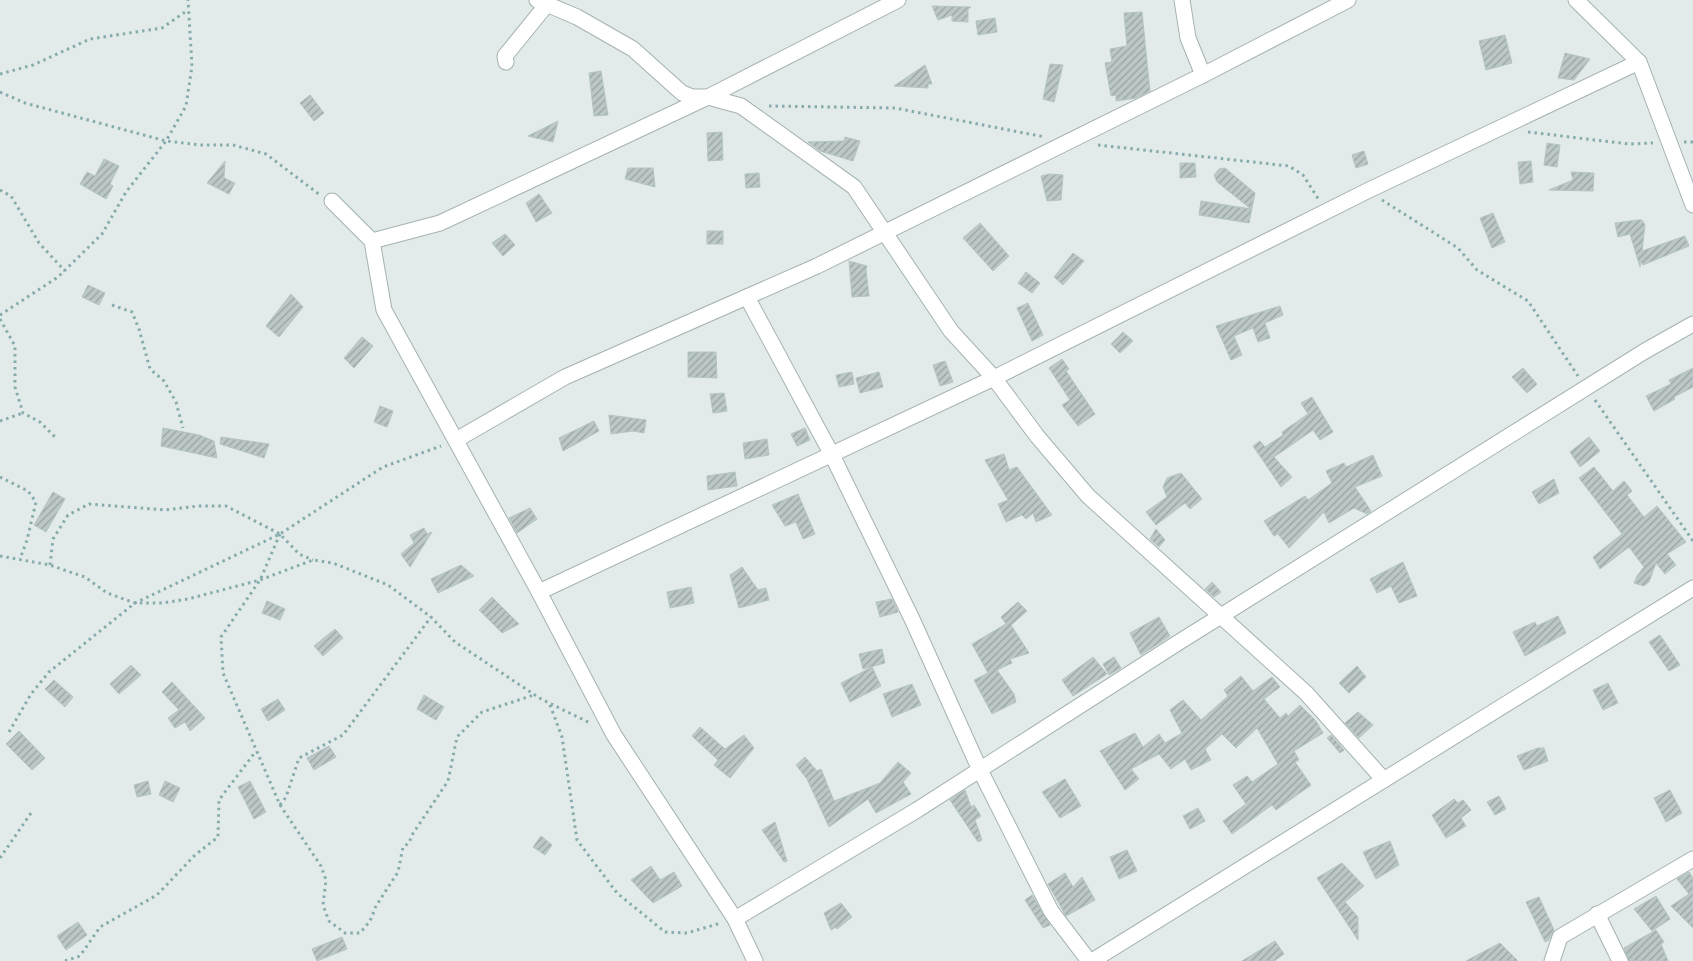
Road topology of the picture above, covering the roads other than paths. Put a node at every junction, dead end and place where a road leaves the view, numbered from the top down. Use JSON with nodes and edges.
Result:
{"nodes":[{"id":1,"x":898,"y":0,"type":"edge"},
{"id":2,"x":1182,"y":0,"type":"edge"},
{"id":3,"x":1348,"y":0,"type":"edge"},
{"id":4,"x":1576,"y":0,"type":"edge"},
{"id":5,"x":542,"y":2,"type":"edge"},
{"id":6,"x":506,"y":62,"type":"dead end"},
{"id":7,"x":1639,"y":62,"type":"junction"},
{"id":8,"x":1203,"y":75,"type":"junction"},
{"id":9,"x":708,"y":97,"type":"junction"},
{"id":10,"x":332,"y":201,"type":"road end"},
{"id":11,"x":1693,"y":205,"type":"edge"},
{"id":12,"x":886,"y":232,"type":"junction"},
{"id":13,"x":372,"y":240,"type":"junction"},
{"id":14,"x":747,"y":297,"type":"junction"},
{"id":15,"x":1693,"y":324,"type":"edge"},
{"id":16,"x":994,"y":378,"type":"junction"},
{"id":17,"x":456,"y":440,"type":"junction"},
{"id":18,"x":832,"y":455,"type":"junction"},
{"id":19,"x":1693,"y":588,"type":"edge"},
{"id":20,"x":539,"y":592,"type":"junction"},
{"id":21,"x":1220,"y":617,"type":"junction"},
{"id":22,"x":980,"y":770,"type":"junction"},
{"id":23,"x":1384,"y":780,"type":"junction"},
{"id":24,"x":1693,"y":859,"type":"edge"},
{"id":25,"x":1597,"y":914,"type":"junction"},
{"id":26,"x":735,"y":919,"type":"junction"},
{"id":27,"x":754,"y":961,"type":"edge"},
{"id":28,"x":1091,"y":961,"type":"edge"},
{"id":29,"x":1552,"y":961,"type":"edge"},
{"id":30,"x":1620,"y":961,"type":"edge"}],
"edges":[{"from":1,"to":9,"type":"street"},
{"from":2,"to":8,"type":"street"},
{"from":3,"to":8,"type":"street"},
{"from":4,"to":7,"type":"street"},
{"from":5,"to":6,"type":"street"},
{"from":5,"to":9,"type":"street"},
{"from":7,"to":11,"type":"street"},
{"from":7,"to":16,"type":"street"},
{"from":8,"to":12,"type":"street"},
{"from":9,"to":12,"type":"street"},
{"from":9,"to":13,"type":"street"},
{"from":10,"to":13,"type":"street"},
{"from":12,"to":14,"type":"street"},
{"from":12,"to":16,"type":"street"},
{"from":13,"to":17,"type":"street"},
{"from":14,"to":17,"type":"street"},
{"from":14,"to":18,"type":"street"},
{"from":15,"to":21,"type":"street"},
{"from":16,"to":18,"type":"street"},
{"from":16,"to":21,"type":"street"},
{"from":17,"to":20,"type":"street"},
{"from":18,"to":20,"type":"street"},
{"from":18,"to":22,"type":"street"},
{"from":19,"to":23,"type":"street"},
{"from":20,"to":26,"type":"street"},
{"from":21,"to":22,"type":"street"},
{"from":21,"to":23,"type":"street"},
{"from":22,"to":26,"type":"street"},
{"from":22,"to":28,"type":"street"},
{"from":23,"to":28,"type":"street"},
{"from":24,"to":25,"type":"street"},
{"from":25,"to":29,"type":"street"},
{"from":25,"to":30,"type":"street"},
{"from":26,"to":27,"type":"street"}]}
